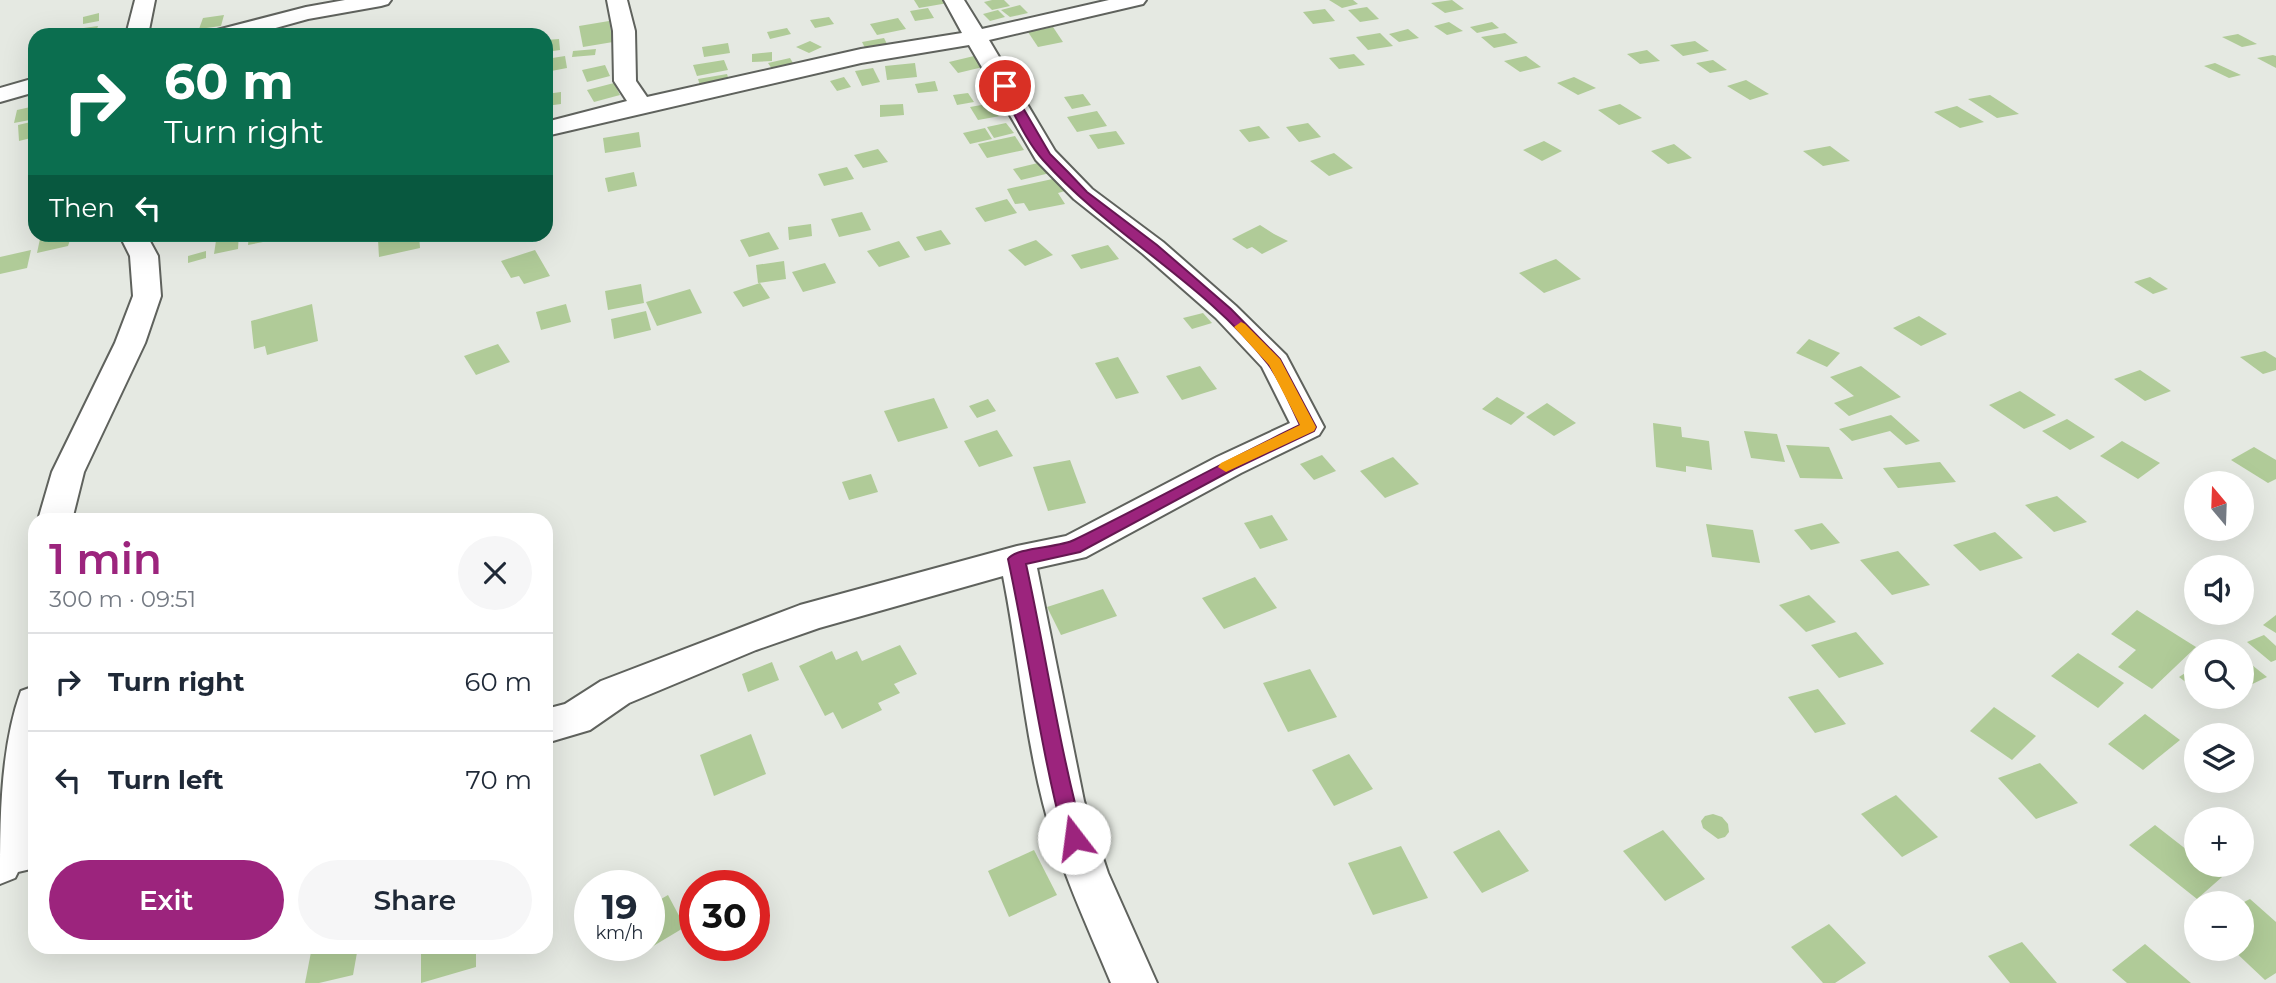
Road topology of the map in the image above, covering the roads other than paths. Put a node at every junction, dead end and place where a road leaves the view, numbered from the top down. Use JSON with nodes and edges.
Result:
{"nodes":[{"id":1,"x":145,"y":0,"type":"edge"},
{"id":2,"x":381,"y":0,"type":"edge"},
{"id":3,"x":617,"y":0,"type":"edge"},
{"id":4,"x":954,"y":0,"type":"edge"},
{"id":5,"x":1136,"y":0,"type":"edge"},
{"id":6,"x":139,"y":28,"type":"edge"},
{"id":7,"x":251,"y":28,"type":"edge"},
{"id":8,"x":975,"y":37,"type":"junction"},
{"id":9,"x":28,"y":87,"type":"edge"},
{"id":10,"x":0,"y":95,"type":"edge"},
{"id":11,"x":641,"y":105,"type":"junction"},
{"id":12,"x":553,"y":127,"type":"edge"},
{"id":13,"x":136,"y":242,"type":"edge"},
{"id":14,"x":57,"y":513,"type":"edge"},
{"id":15,"x":1017,"y":559,"type":"junction"},
{"id":16,"x":553,"y":724,"type":"edge"},
{"id":17,"x":28,"y":749,"type":"edge"},
{"id":18,"x":12,"y":856,"type":"edge"},
{"id":19,"x":1134,"y":983,"type":"edge"}],
"edges":[{"from":1,"to":6,"type":"street"},
{"from":2,"to":7,"type":"street"},
{"from":3,"to":11,"type":"street"},
{"from":4,"to":8,"type":"street"},
{"from":5,"to":8,"type":"street"},
{"from":8,"to":11,"type":"street"},
{"from":8,"to":15,"type":"street"},
{"from":9,"to":10,"type":"street"},
{"from":11,"to":12,"type":"street"},
{"from":13,"to":14,"type":"street"},
{"from":15,"to":16,"type":"street"},
{"from":15,"to":19,"type":"street"},
{"from":17,"to":18,"type":"street"}]}
